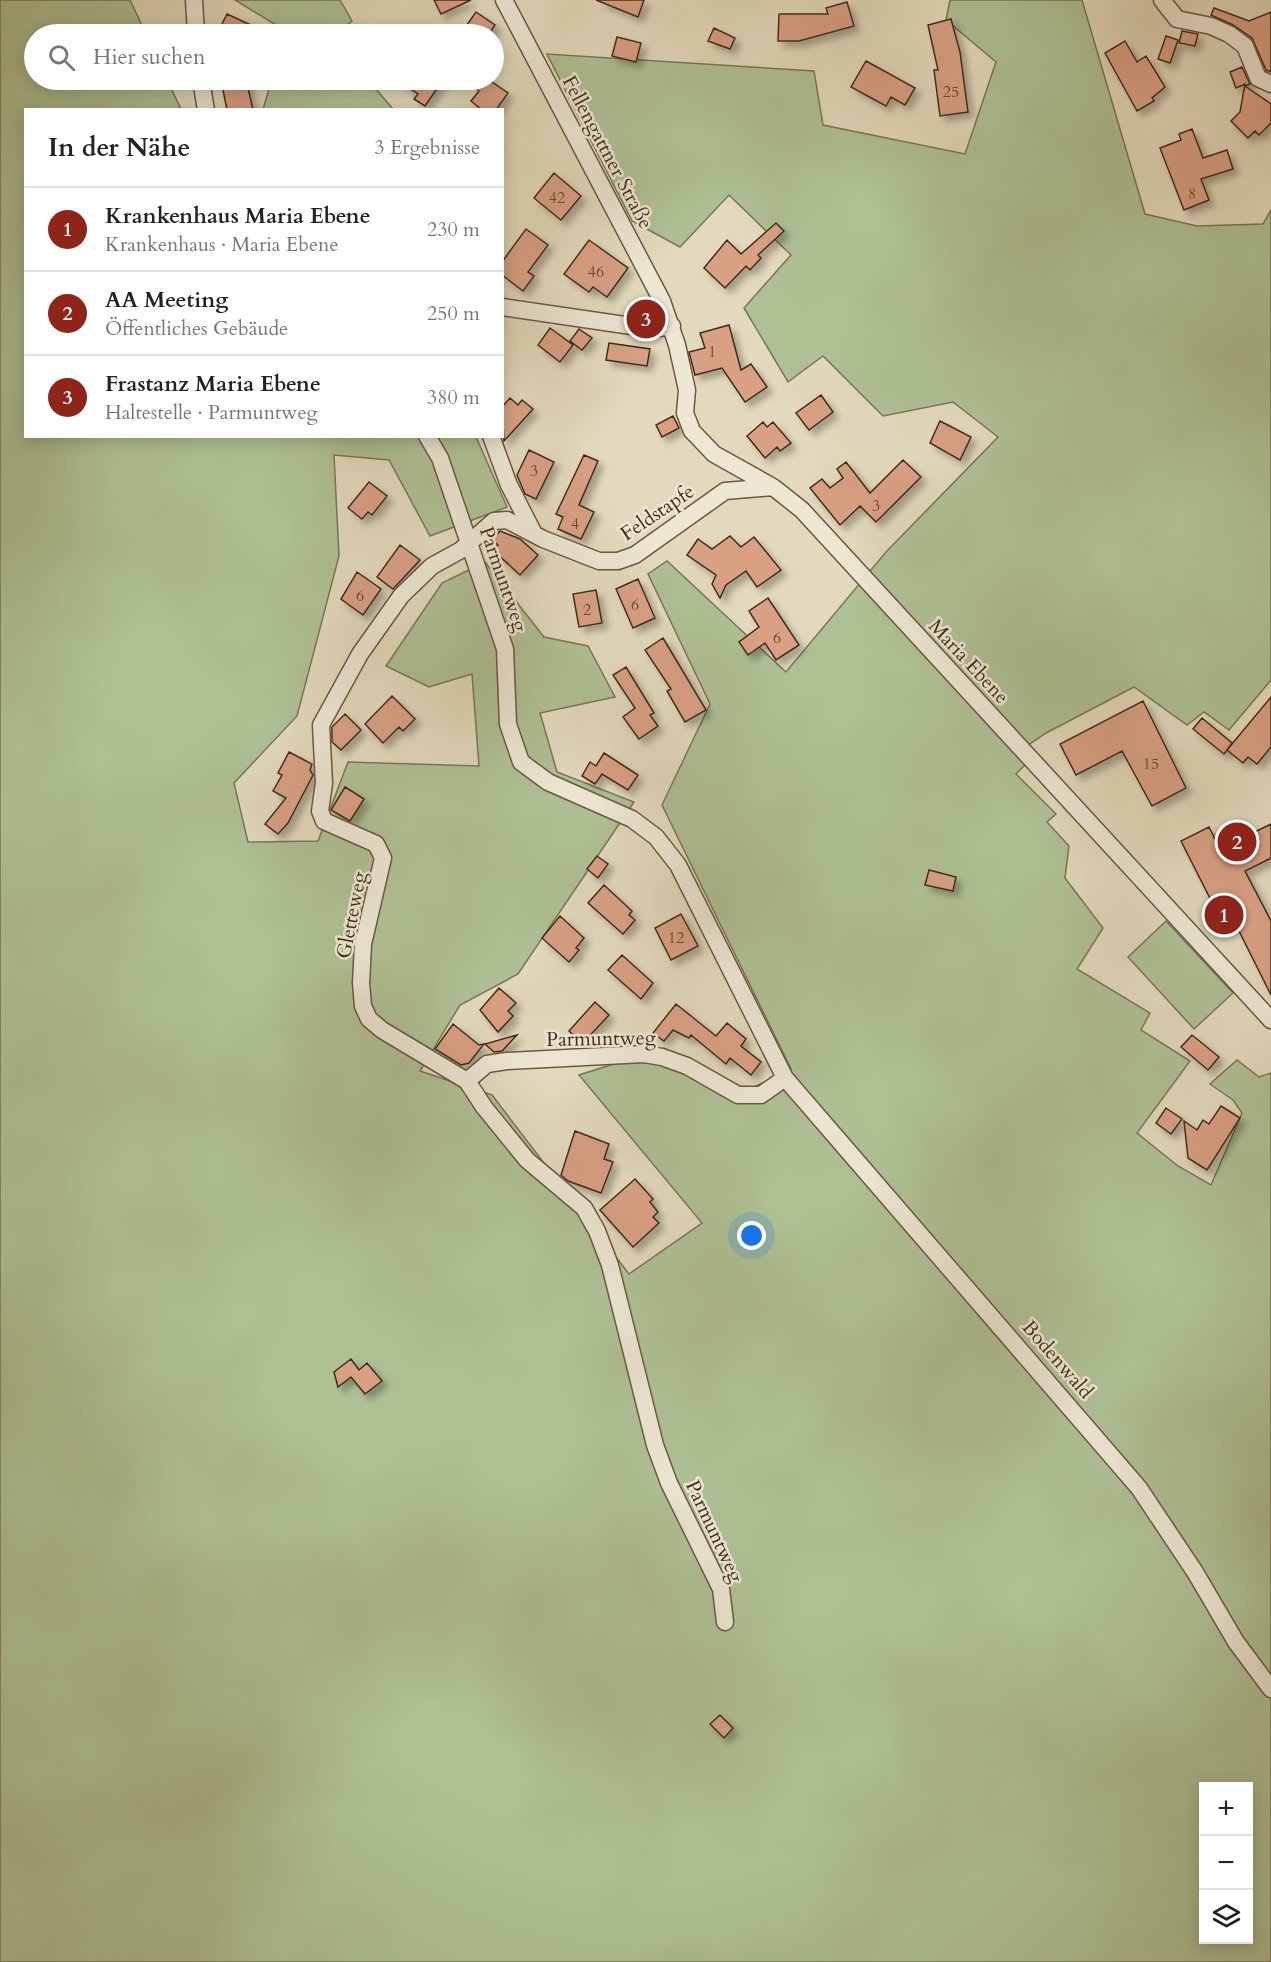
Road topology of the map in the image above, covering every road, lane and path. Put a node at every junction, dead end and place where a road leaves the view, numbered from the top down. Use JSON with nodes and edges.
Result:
{"nodes":[{"id":1,"x":194,"y":0,"type":"edge"},
{"id":2,"x":504,"y":0,"type":"edge"},
{"id":3,"x":1162,"y":0,"type":"edge"},
{"id":4,"x":195,"y":24,"type":"edge"},
{"id":5,"x":1271,"y":84,"type":"edge"},
{"id":6,"x":203,"y":90,"type":"edge"},
{"id":7,"x":206,"y":108,"type":"edge"},
{"id":8,"x":504,"y":307,"type":"edge"},
{"id":9,"x":672,"y":326,"type":"junction"},
{"id":10,"x":428,"y":438,"type":"edge"},
{"id":11,"x":492,"y":438,"type":"edge"},
{"id":12,"x":773,"y":487,"type":"junction"},
{"id":13,"x":533,"y":532,"type":"junction"},
{"id":14,"x":468,"y":542,"type":"junction"},
{"id":15,"x":1271,"y":1020,"type":"edge"},
{"id":16,"x":785,"y":1078,"type":"junction"},
{"id":17,"x":467,"y":1081,"type":"junction"},
{"id":18,"x":725,"y":1622,"type":"dead end"},
{"id":19,"x":1271,"y":1689,"type":"edge"}],
"edges":[{"from":1,"to":4,"type":"street"},
{"from":2,"to":9,"type":"street","name":"Fellengattner Straße"},
{"from":3,"to":5,"type":"street"},
{"from":6,"to":7,"type":"street"},
{"from":8,"to":9,"type":"street"},
{"from":9,"to":12,"type":"street","name":"Maria Ebene"},
{"from":10,"to":14,"type":"street","name":"Parmuntweg"},
{"from":11,"to":13,"type":"street"},
{"from":12,"to":13,"type":"street","name":"Feldstapfe"},
{"from":12,"to":15,"type":"street","name":"Maria Ebene"},
{"from":13,"to":14,"type":"street","name":"Feldstapfe"},
{"from":14,"to":16,"type":"street","name":"Parmuntweg"},
{"from":14,"to":17,"type":"street","name":"Gletteweg"},
{"from":16,"to":17,"type":"street","name":"Parmuntweg"},
{"from":16,"to":19,"type":"street","name":"Bodenwald"},
{"from":17,"to":18,"type":"street","name":"Parmuntweg"}]}
